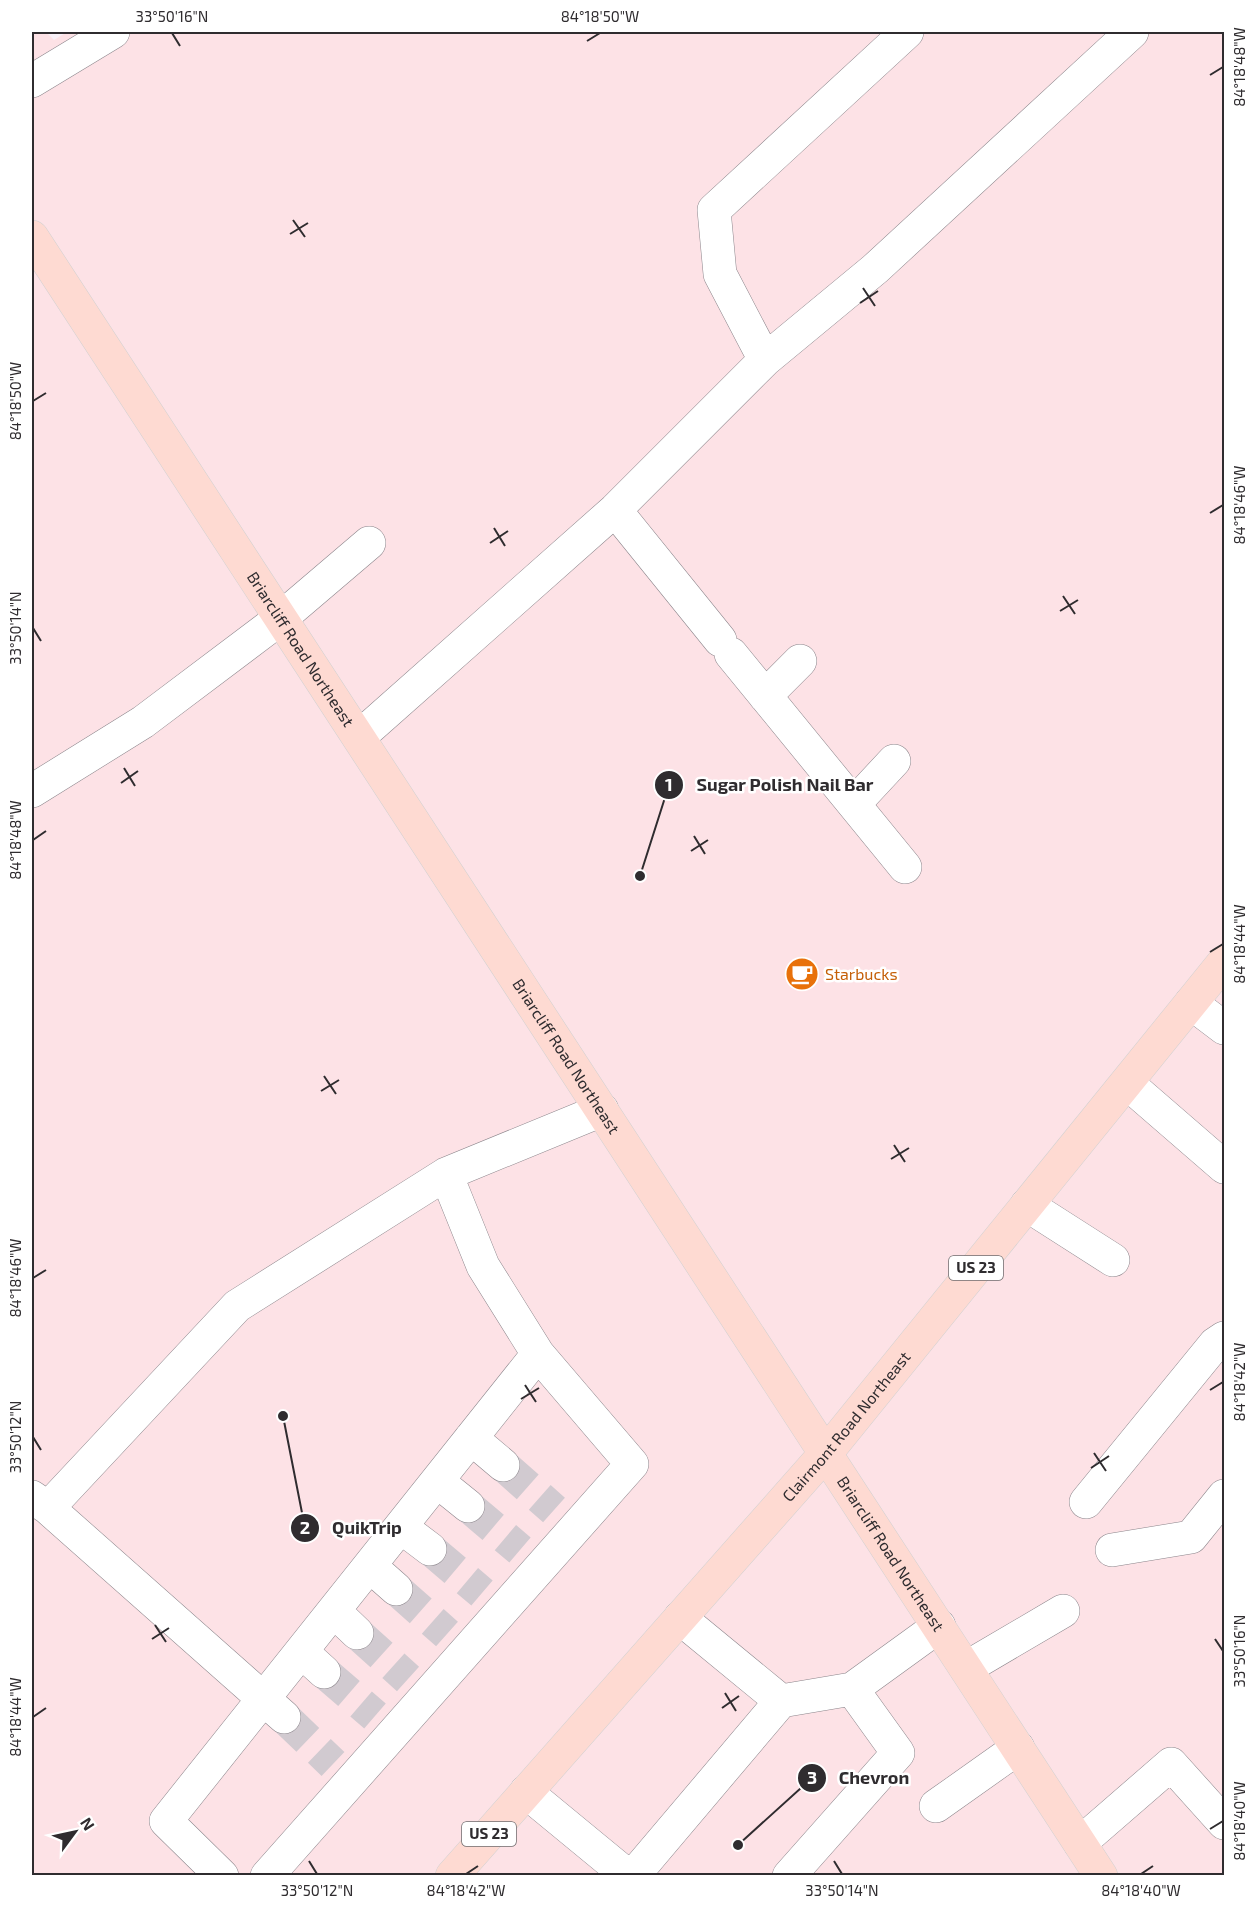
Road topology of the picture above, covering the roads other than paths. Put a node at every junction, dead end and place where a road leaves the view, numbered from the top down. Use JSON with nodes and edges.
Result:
{"nodes":[{"id":1,"x":113,"y":32,"type":"edge"},
{"id":2,"x":908,"y":32,"type":"edge"},
{"id":3,"x":1132,"y":32,"type":"edge"},
{"id":4,"x":32,"y":81,"type":"edge"},
{"id":5,"x":32,"y":237,"type":"edge"},
{"id":6,"x":765,"y":360,"type":"junction"},
{"id":7,"x":615,"y":510,"type":"junction"},
{"id":8,"x":369,"y":543,"type":"dead end"},
{"id":9,"x":281,"y":618,"type":"junction"},
{"id":10,"x":800,"y":660,"type":"dead end"},
{"id":11,"x":765,"y":696,"type":"junction"},
{"id":12,"x":359,"y":736,"type":"junction"},
{"id":13,"x":894,"y":761,"type":"dead end"},
{"id":14,"x":32,"y":791,"type":"edge"},
{"id":15,"x":854,"y":804,"type":"junction"},
{"id":16,"x":905,"y":867,"type":"dead end"},
{"id":17,"x":1224,"y":962,"type":"edge"},
{"id":18,"x":1191,"y":1003,"type":"junction"},
{"id":19,"x":1224,"y":1028,"type":"edge"},
{"id":20,"x":1126,"y":1083,"type":"junction"},
{"id":21,"x":602,"y":1110,"type":"junction"},
{"id":22,"x":1224,"y":1167,"type":"edge"},
{"id":23,"x":446,"y":1174,"type":"junction"},
{"id":24,"x":1027,"y":1205,"type":"junction"},
{"id":25,"x":1113,"y":1260,"type":"dead end"},
{"id":26,"x":1224,"y":1338,"type":"edge"},
{"id":27,"x":538,"y":1354,"type":"junction"},
{"id":28,"x":471,"y":1438,"type":"junction"},
{"id":29,"x":826,"y":1453,"type":"junction"},
{"id":30,"x":503,"y":1465,"type":"tunnel mouth"},
{"id":31,"x":437,"y":1481,"type":"junction"},
{"id":32,"x":1224,"y":1496,"type":"edge"},
{"id":33,"x":40,"y":1502,"type":"edge"},
{"id":34,"x":1086,"y":1502,"type":"dead end"},
{"id":35,"x":468,"y":1506,"type":"tunnel mouth"},
{"id":36,"x":401,"y":1527,"type":"junction"},
{"id":37,"x":430,"y":1549,"type":"tunnel mouth"},
{"id":38,"x":1112,"y":1550,"type":"dead end"},
{"id":39,"x":370,"y":1566,"type":"junction"},
{"id":40,"x":396,"y":1588,"type":"tunnel mouth"},
{"id":41,"x":1063,"y":1611,"type":"dead end"},
{"id":42,"x":680,"y":1618,"type":"junction"},
{"id":43,"x":939,"y":1626,"type":"junction"},
{"id":44,"x":966,"y":1668,"type":"junction"},
{"id":45,"x":852,"y":1689,"type":"junction"},
{"id":46,"x":781,"y":1701,"type":"junction"},
{"id":47,"x":273,"y":1708,"type":"junction"},
{"id":48,"x":1018,"y":1748,"type":"junction"},
{"id":49,"x":526,"y":1792,"type":"junction"},
{"id":50,"x":936,"y":1806,"type":"dead end"},
{"id":51,"x":1224,"y":1823,"type":"edge"},
{"id":52,"x":1080,"y":1843,"type":"junction"},
{"id":53,"x":222,"y":1875,"type":"edge"},
{"id":54,"x":267,"y":1875,"type":"edge"},
{"id":55,"x":452,"y":1875,"type":"edge"},
{"id":56,"x":628,"y":1875,"type":"edge"},
{"id":57,"x":633,"y":1875,"type":"edge"},
{"id":58,"x":789,"y":1875,"type":"edge"},
{"id":59,"x":1101,"y":1875,"type":"edge"}],
"edges":[{"from":1,"to":4,"type":"lane"},
{"from":2,"to":6,"type":"lane"},
{"from":3,"to":6,"type":"lane"},
{"from":5,"to":9,"type":"main road","name":"Briarcliff Road Northeast"},
{"from":6,"to":7,"type":"lane"},
{"from":7,"to":11,"type":"lane"},
{"from":7,"to":12,"type":"lane"},
{"from":8,"to":9,"type":"lane"},
{"from":9,"to":12,"type":"main road","name":"Briarcliff Road Northeast"},
{"from":9,"to":14,"type":"lane"},
{"from":10,"to":11,"type":"lane"},
{"from":11,"to":15,"type":"lane"},
{"from":12,"to":21,"type":"main road","name":"Briarcliff Road Northeast"},
{"from":13,"to":15,"type":"lane"},
{"from":15,"to":16,"type":"lane"},
{"from":17,"to":18,"type":"main road","name":"Clairmont Road Northeast","number":"US 23"},
{"from":18,"to":19,"type":"lane"},
{"from":18,"to":20,"type":"main road","name":"Clairmont Road Northeast","number":"US 23"},
{"from":20,"to":22,"type":"lane"},
{"from":20,"to":24,"type":"main road","name":"Clairmont Road Northeast","number":"US 23"},
{"from":21,"to":23,"type":"lane"},
{"from":21,"to":29,"type":"main road","name":"Briarcliff Road Northeast"},
{"from":23,"to":27,"type":"lane"},
{"from":23,"to":33,"type":"lane"},
{"from":24,"to":25,"type":"lane"},
{"from":24,"to":29,"type":"main road","name":"Clairmont Road Northeast","number":"US 23"},
{"from":26,"to":34,"type":"lane"},
{"from":27,"to":28,"type":"lane"},
{"from":27,"to":54,"type":"lane"},
{"from":28,"to":30,"type":"lane"},
{"from":28,"to":31,"type":"lane"},
{"from":29,"to":42,"type":"main road","name":"Clairmont Road Northeast","number":"US 23"},
{"from":29,"to":43,"type":"main road","name":"Briarcliff Road Northeast"},
{"from":31,"to":35,"type":"lane"},
{"from":31,"to":36,"type":"lane"},
{"from":32,"to":38,"type":"lane"},
{"from":33,"to":47,"type":"lane"},
{"from":36,"to":37,"type":"lane"},
{"from":36,"to":39,"type":"lane"},
{"from":39,"to":40,"type":"lane"},
{"from":39,"to":47,"type":"lane"},
{"from":41,"to":44,"type":"lane"},
{"from":42,"to":46,"type":"lane"},
{"from":42,"to":49,"type":"main road","name":"Clairmont Road Northeast","number":"US 23"},
{"from":43,"to":44,"type":"main road","name":"Briarcliff Road Northeast"},
{"from":43,"to":45,"type":"lane"},
{"from":44,"to":48,"type":"main road","name":"Briarcliff Road Northeast"},
{"from":45,"to":46,"type":"lane"},
{"from":45,"to":58,"type":"lane"},
{"from":46,"to":57,"type":"lane"},
{"from":47,"to":53,"type":"lane"},
{"from":48,"to":50,"type":"lane"},
{"from":48,"to":52,"type":"main road","name":"Briarcliff Road Northeast"},
{"from":49,"to":55,"type":"main road","name":"Clairmont Road Northeast","number":"US 23"},
{"from":49,"to":56,"type":"lane"},
{"from":51,"to":52,"type":"lane"},
{"from":52,"to":59,"type":"main road","name":"Briarcliff Road Northeast"}]}
